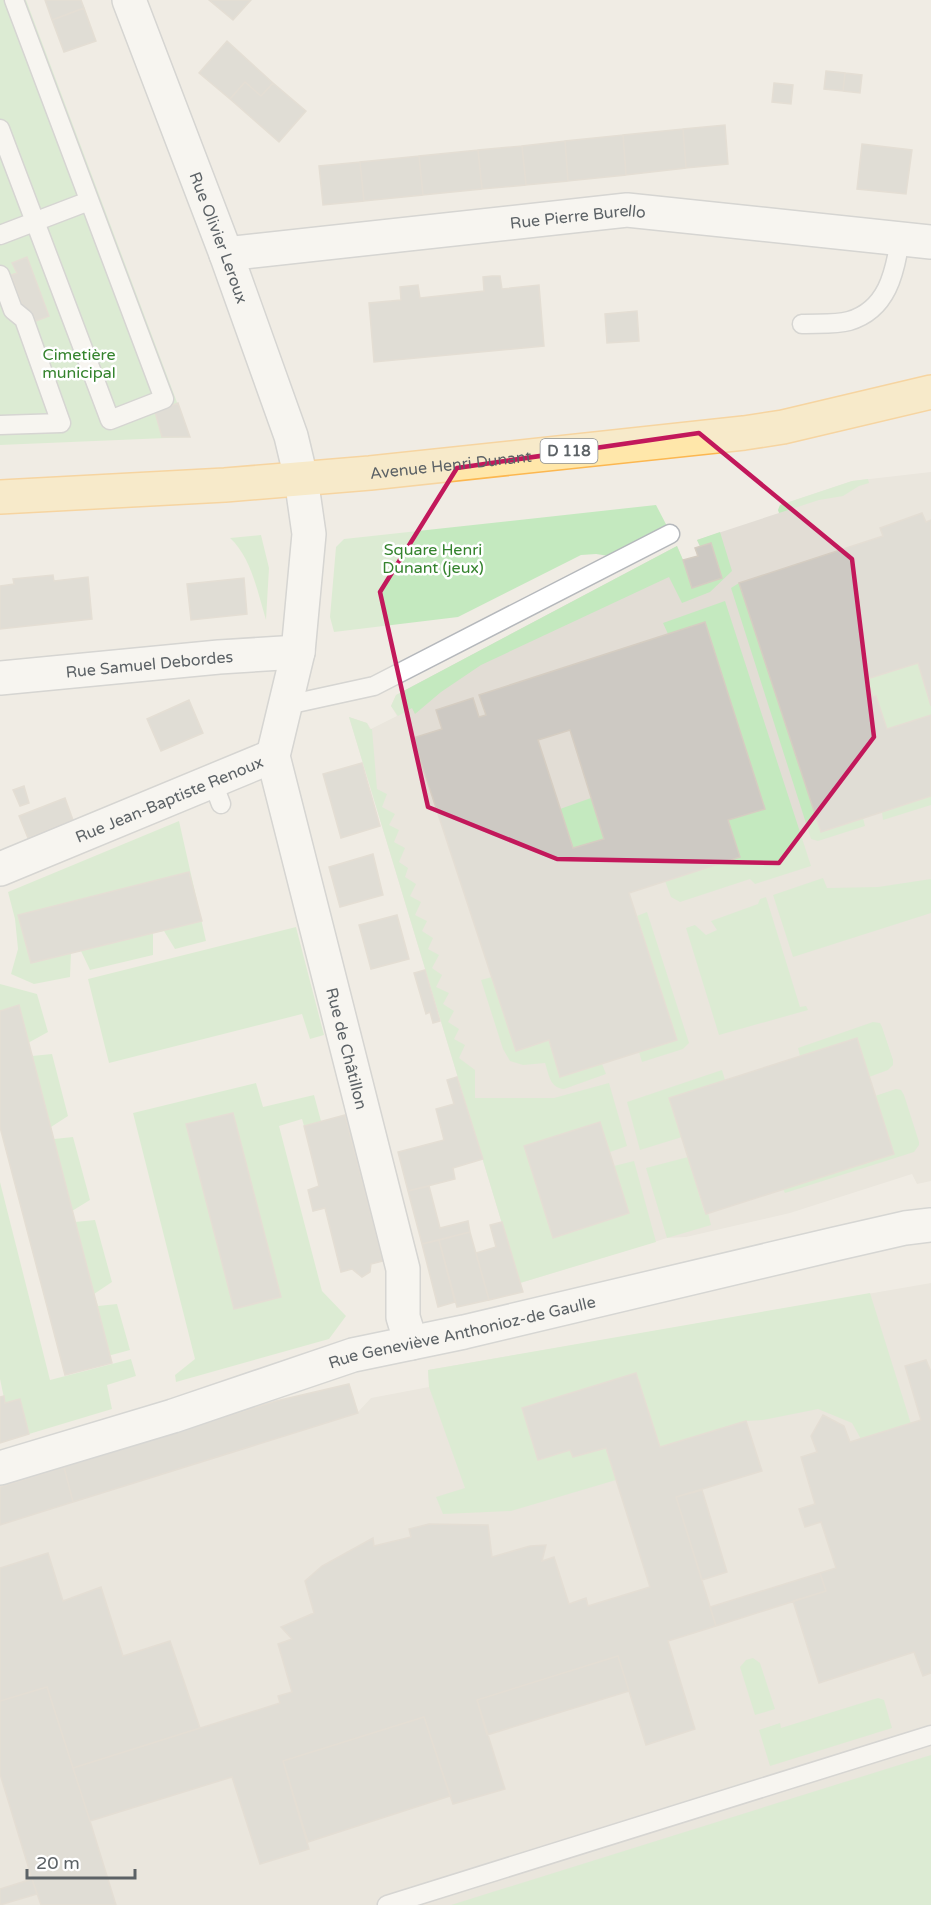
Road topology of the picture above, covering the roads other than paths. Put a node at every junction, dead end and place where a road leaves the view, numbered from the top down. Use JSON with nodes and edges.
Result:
{"nodes":[{"id":1,"x":14,"y":0,"type":"edge"},
{"id":2,"x":129,"y":0,"type":"edge"},
{"id":3,"x":0,"y":129,"type":"edge"},
{"id":4,"x":89,"y":201,"type":"junction"},
{"id":5,"x":35,"y":222,"type":"junction"},
{"id":6,"x":0,"y":235,"type":"edge"},
{"id":7,"x":915,"y":241,"type":"edge"},
{"id":8,"x":226,"y":254,"type":"junction"},
{"id":9,"x":0,"y":275,"type":"edge"},
{"id":10,"x":802,"y":324,"type":"dead end"},
{"id":11,"x":931,"y":392,"type":"edge"},
{"id":12,"x":0,"y":425,"type":"edge"},
{"id":13,"x":301,"y":478,"type":"junction"},
{"id":14,"x":0,"y":497,"type":"edge"},
{"id":15,"x":670,"y":534,"type":"dead end"},
{"id":16,"x":298,"y":652,"type":"junction"},
{"id":17,"x":0,"y":678,"type":"edge"},
{"id":18,"x":287,"y":705,"type":"junction"},
{"id":19,"x":273,"y":756,"type":"junction"},
{"id":20,"x":0,"y":869,"type":"edge"},
{"id":21,"x":931,"y":1225,"type":"edge"},
{"id":22,"x":411,"y":1343,"type":"junction"},
{"id":23,"x":0,"y":1468,"type":"edge"},
{"id":24,"x":931,"y":1735,"type":"edge"},
{"id":25,"x":387,"y":1905,"type":"edge"}],
"edges":[{"from":1,"to":4,"type":"lane"},
{"from":2,"to":8,"type":"street","name":"Rue Olivier Leroux"},
{"from":3,"to":5,"type":"lane"},
{"from":4,"to":5,"type":"lane"},
{"from":4,"to":5,"type":"lane"},
{"from":5,"to":6,"type":"lane"},
{"from":7,"to":8,"type":"street","name":"Rue Pierre Burello"},
{"from":7,"to":10,"type":"lane"},
{"from":8,"to":13,"type":"street","name":"Rue Olivier Leroux"},
{"from":9,"to":12,"type":"lane"},
{"from":11,"to":13,"type":"main road","name":"Avenue Henri Dunant","number":"D 118"},
{"from":13,"to":14,"type":"main road","name":"Avenue Henri Dunant","number":"D 118"},
{"from":13,"to":16,"type":"street","name":"Rue Olivier Leroux"},
{"from":15,"to":18,"type":"lane"},
{"from":16,"to":17,"type":"street","name":"Rue Samuel Debordes"},
{"from":16,"to":18,"type":"street","name":"Rue Jean-Baptiste Renoux"},
{"from":18,"to":19,"type":"street","name":"Rue Jean-Baptiste Renoux"},
{"from":19,"to":20,"type":"street","name":"Rue Jean-Baptiste Renoux"},
{"from":19,"to":22,"type":"street","name":"Rue de Châtillon"},
{"from":21,"to":22,"type":"street","name":"Rue Geneviève Anthonioz-de Gaulle"},
{"from":22,"to":23,"type":"street","name":"Rue Geneviève Anthonioz-de Gaulle"},
{"from":24,"to":25,"type":"lane"}]}
